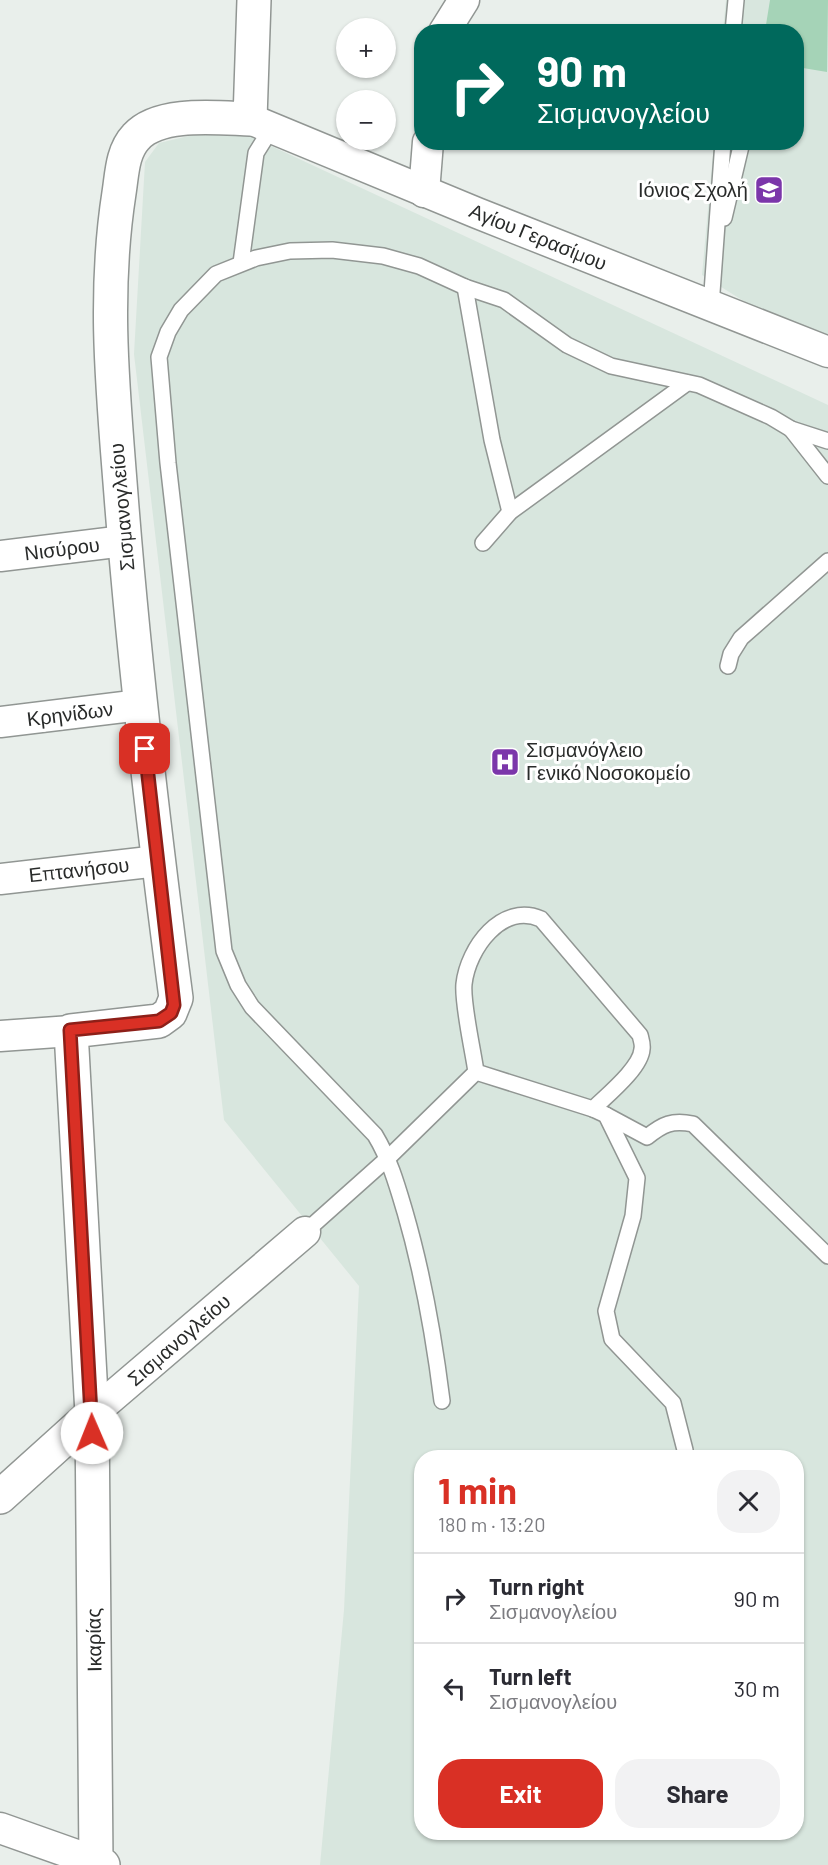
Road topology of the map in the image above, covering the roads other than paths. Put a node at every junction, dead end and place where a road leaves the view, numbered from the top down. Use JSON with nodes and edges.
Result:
{"nodes":[{"id":1,"x":254,"y":0,"type":"edge"},
{"id":2,"x":464,"y":0,"type":"edge"},
{"id":3,"x":736,"y":0,"type":"edge"},
{"id":4,"x":449,"y":24,"type":"edge"},
{"id":5,"x":734,"y":24,"type":"edge"},
{"id":6,"x":260,"y":124,"type":"junction"},
{"id":7,"x":427,"y":150,"type":"edge"},
{"id":8,"x":722,"y":150,"type":"edge"},
{"id":9,"x":740,"y":150,"type":"edge"},
{"id":10,"x":424,"y":192,"type":"junction"},
{"id":11,"x":716,"y":244,"type":"junction"},
{"id":12,"x":241,"y":263,"type":"junction"},
{"id":13,"x":465,"y":287,"type":"junction"},
{"id":14,"x":711,"y":306,"type":"junction"},
{"id":15,"x":828,"y":352,"type":"edge"},
{"id":16,"x":687,"y":383,"type":"junction"},
{"id":17,"x":791,"y":429,"type":"junction"},
{"id":18,"x":828,"y":441,"type":"edge"},
{"id":19,"x":828,"y":476,"type":"edge"},
{"id":20,"x":510,"y":512,"type":"junction"},
{"id":21,"x":124,"y":541,"type":"junction"},
{"id":22,"x":483,"y":543,"type":"dead end"},
{"id":23,"x":0,"y":556,"type":"edge"},
{"id":24,"x":828,"y":561,"type":"edge"},
{"id":25,"x":728,"y":666,"type":"dead end"},
{"id":26,"x":140,"y":705,"type":"junction"},
{"id":27,"x":0,"y":722,"type":"edge"},
{"id":28,"x":158,"y":861,"type":"junction"},
{"id":29,"x":0,"y":879,"type":"edge"},
{"id":30,"x":70,"y":1030,"type":"junction"},
{"id":31,"x":0,"y":1036,"type":"edge"},
{"id":32,"x":476,"y":1072,"type":"junction"},
{"id":33,"x":600,"y":1112,"type":"junction"},
{"id":34,"x":388,"y":1158,"type":"junction"},
{"id":35,"x":305,"y":1232,"type":"joint"},
{"id":36,"x":828,"y":1256,"type":"edge"},
{"id":37,"x":442,"y":1401,"type":"dead end"},
{"id":38,"x":92,"y":1414,"type":"junction"},
{"id":39,"x":685,"y":1450,"type":"dead end"},
{"id":40,"x":0,"y":1497,"type":"edge"},
{"id":41,"x":0,"y":1828,"type":"edge"},
{"id":42,"x":98,"y":1864,"type":"edge"}],
"edges":[{"from":1,"to":6,"type":"street"},
{"from":2,"to":4,"type":"street"},
{"from":3,"to":5,"type":"lane"},
{"from":6,"to":10,"type":"street","name":"Αγίου Γερασίμου"},
{"from":6,"to":12,"type":"lane"},
{"from":6,"to":21,"type":"street","name":"Σισμανογλείου"},
{"from":7,"to":10,"type":"street"},
{"from":8,"to":11,"type":"lane"},
{"from":9,"to":11,"type":"lane"},
{"from":10,"to":14,"type":"street","name":"Αγίου Γερασίμου"},
{"from":11,"to":14,"type":"lane"},
{"from":12,"to":13,"type":"lane"},
{"from":12,"to":34,"type":"lane"},
{"from":13,"to":16,"type":"lane"},
{"from":13,"to":20,"type":"lane"},
{"from":14,"to":15,"type":"street","name":"Αγίου Γερασίμου"},
{"from":16,"to":17,"type":"lane"},
{"from":16,"to":20,"type":"lane"},
{"from":17,"to":18,"type":"lane"},
{"from":17,"to":19,"type":"lane"},
{"from":20,"to":22,"type":"lane"},
{"from":21,"to":23,"type":"street","name":"Νισύρου"},
{"from":21,"to":26,"type":"street","name":"Σισμανογλείου"},
{"from":24,"to":25,"type":"lane"},
{"from":26,"to":27,"type":"street","name":"Κρηνίδων"},
{"from":26,"to":28,"type":"street","name":"Σισμανογλείου"},
{"from":28,"to":29,"type":"street","name":"Επτανήσου"},
{"from":28,"to":30,"type":"street","name":"Σισμανογλείου"},
{"from":30,"to":31,"type":"street"},
{"from":30,"to":38,"type":"street","name":"Ικαρίας"},
{"from":32,"to":33,"type":"lane"},
{"from":32,"to":33,"type":"lane"},
{"from":32,"to":34,"type":"lane"},
{"from":33,"to":36,"type":"lane"},
{"from":33,"to":39,"type":"lane"},
{"from":34,"to":35,"type":"lane"},
{"from":34,"to":37,"type":"lane"},
{"from":35,"to":38,"type":"street","name":"Σισμανογλείου"},
{"from":38,"to":40,"type":"street","name":"Σισμανογλείου"},
{"from":38,"to":42,"type":"street","name":"Ικαρίας"},
{"from":41,"to":42,"type":"street"}]}
